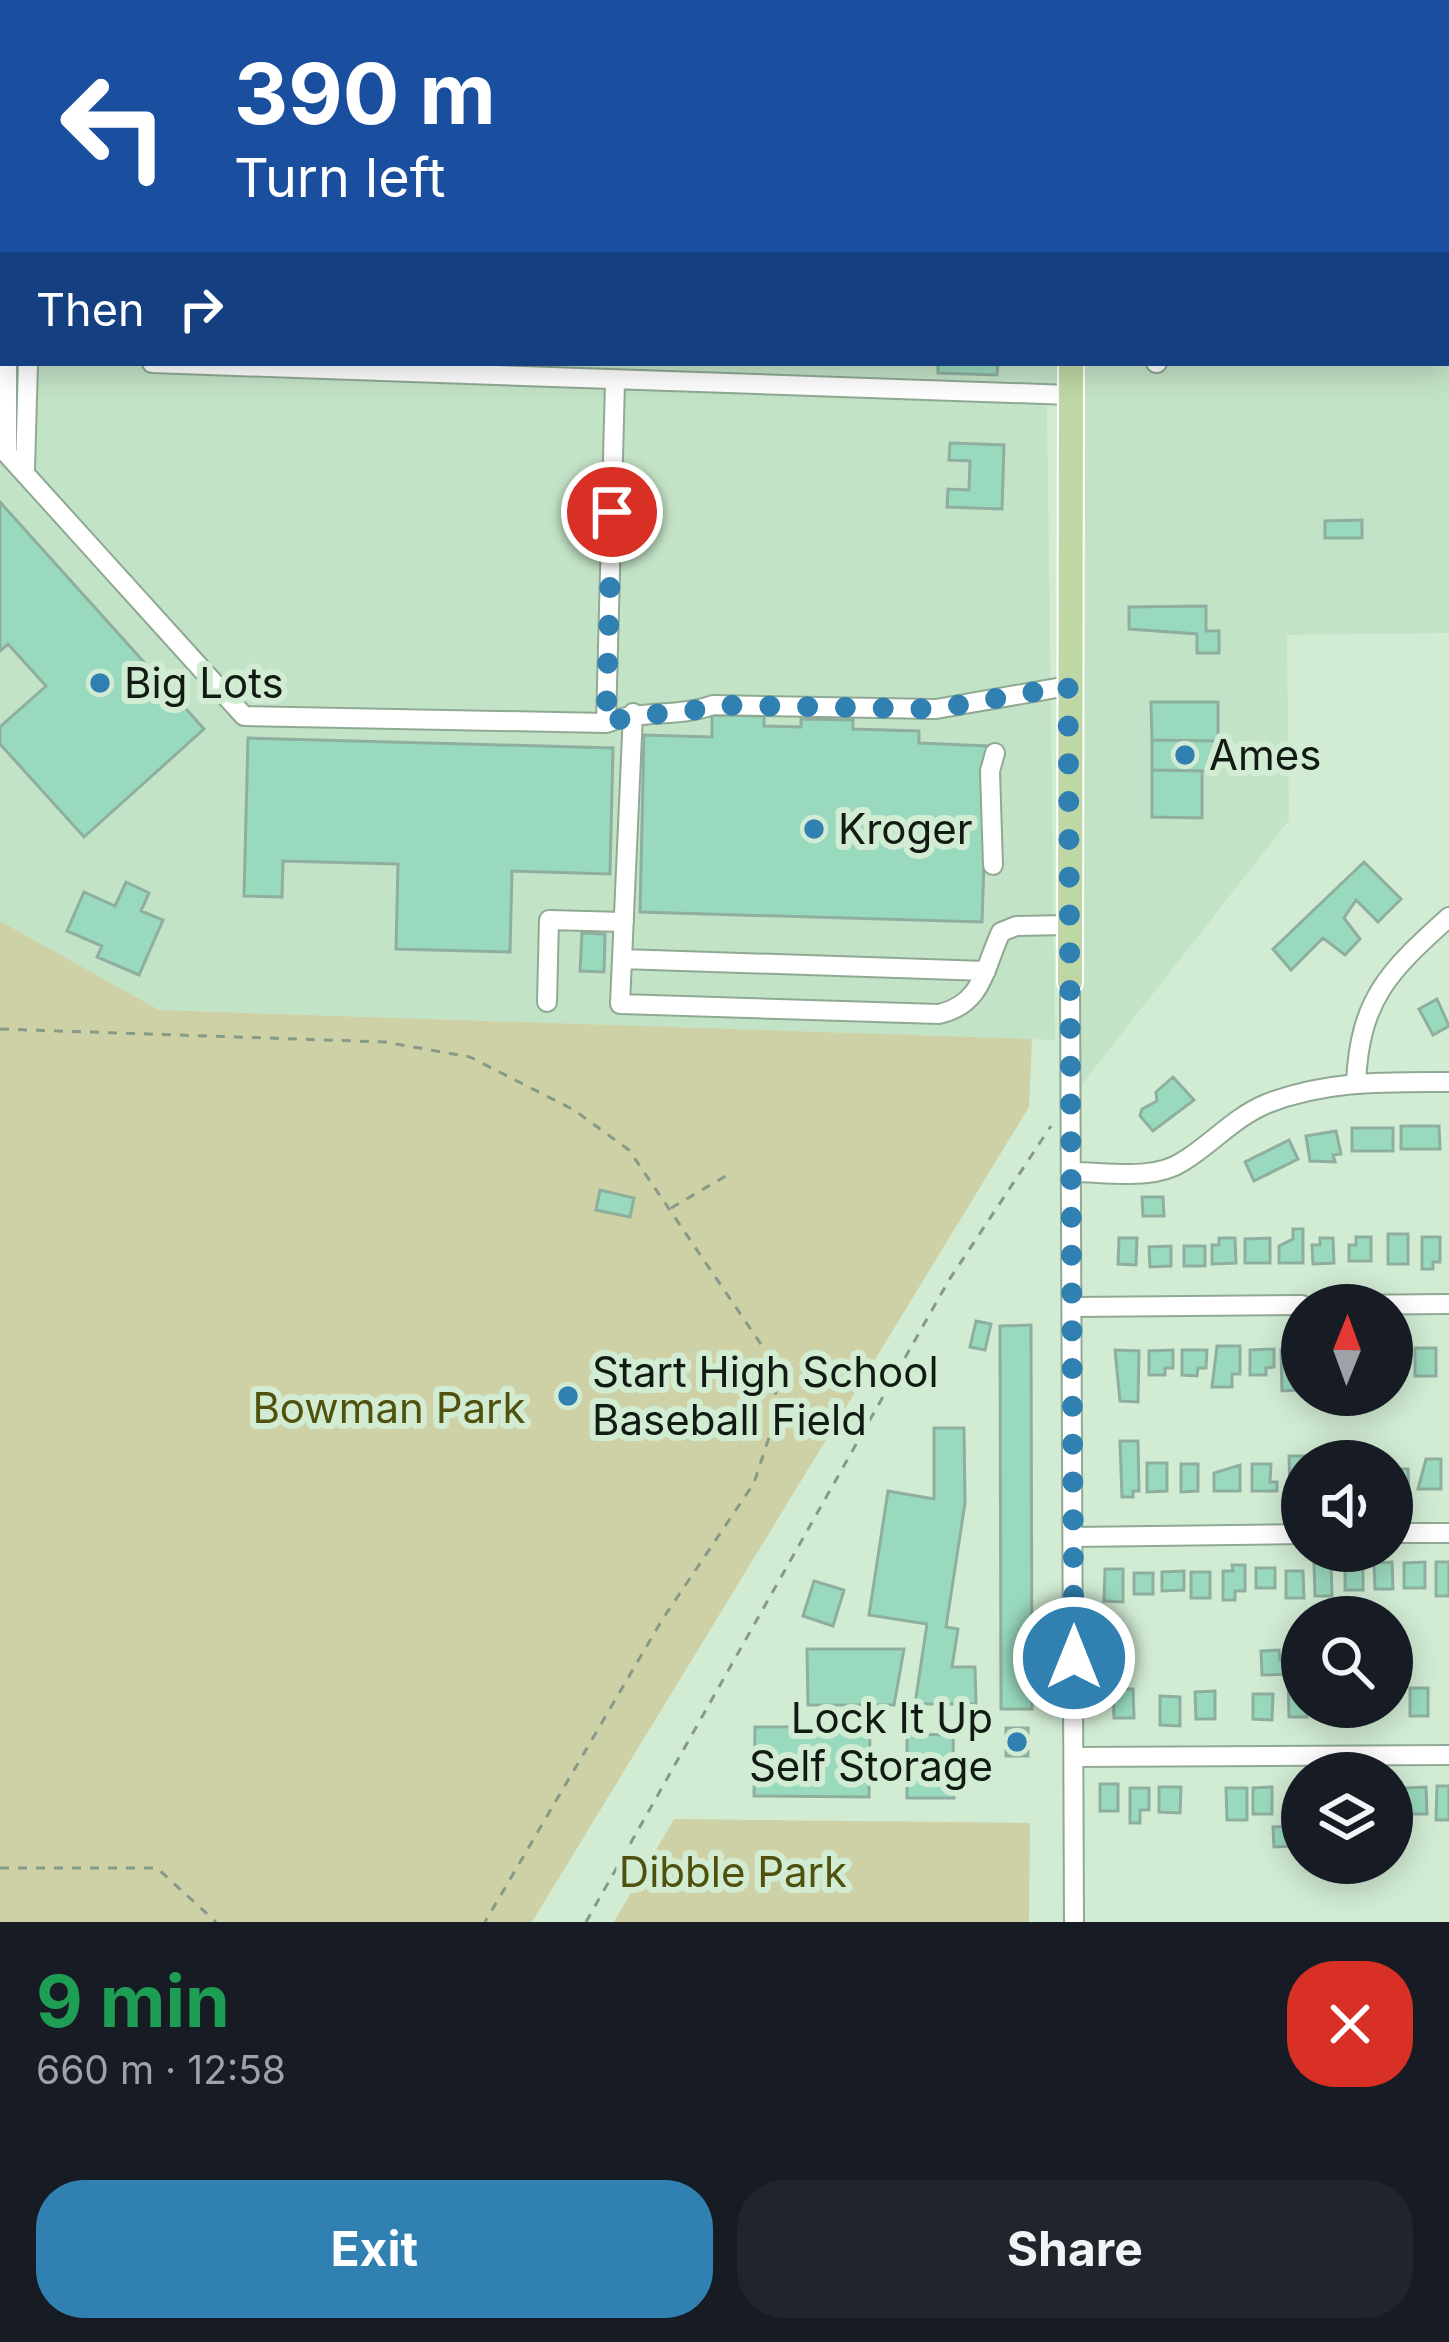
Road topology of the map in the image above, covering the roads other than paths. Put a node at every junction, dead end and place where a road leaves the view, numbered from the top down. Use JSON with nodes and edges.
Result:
{"nodes":[{"id":1,"x":7,"y":366,"type":"edge"},
{"id":2,"x":28,"y":366,"type":"edge"},
{"id":3,"x":225,"y":366,"type":"edge"},
{"id":4,"x":1071,"y":366,"type":"edge"},
{"id":5,"x":615,"y":382,"type":"junction"},
{"id":6,"x":1071,"y":395,"type":"junction"},
{"id":7,"x":25,"y":469,"type":"junction"},
{"id":8,"x":1068,"y":686,"type":"junction"},
{"id":9,"x":633,"y":713,"type":"junction"},
{"id":10,"x":606,"y":724,"type":"junction"},
{"id":11,"x":1002,"y":842,"type":"dead end"},
{"id":12,"x":993,"y":866,"type":"dead end"},
{"id":13,"x":1449,"y":917,"type":"edge"},
{"id":14,"x":624,"y":922,"type":"junction"},
{"id":15,"x":1068,"y":925,"type":"junction"},
{"id":16,"x":622,"y":959,"type":"junction"},
{"id":17,"x":986,"y":970,"type":"junction"},
{"id":18,"x":1070,"y":982,"type":"joint"},
{"id":19,"x":547,"y":1002,"type":"dead end"},
{"id":20,"x":1356,"y":1082,"type":"junction"},
{"id":21,"x":1449,"y":1082,"type":"edge"},
{"id":22,"x":1073,"y":1172,"type":"junction"},
{"id":23,"x":1413,"y":1304,"type":"edge"},
{"id":24,"x":1449,"y":1304,"type":"edge"},
{"id":25,"x":1281,"y":1305,"type":"edge"},
{"id":26,"x":1074,"y":1307,"type":"junction"},
{"id":27,"x":1449,"y":1533,"type":"edge"},
{"id":28,"x":1281,"y":1534,"type":"edge"},
{"id":29,"x":1413,"y":1534,"type":"edge"},
{"id":30,"x":1074,"y":1537,"type":"junction"},
{"id":31,"x":1449,"y":1755,"type":"edge"},
{"id":32,"x":1074,"y":1757,"type":"junction"},
{"id":33,"x":1074,"y":1922,"type":"edge"}],
"edges":[{"from":1,"to":7,"type":"street"},
{"from":2,"to":7,"type":"street"},
{"from":3,"to":5,"type":"street"},
{"from":4,"to":6,"type":"main road"},
{"from":5,"to":6,"type":"street"},
{"from":5,"to":10,"type":"street"},
{"from":6,"to":8,"type":"main road"},
{"from":7,"to":10,"type":"street"},
{"from":8,"to":9,"type":"street"},
{"from":8,"to":15,"type":"main road"},
{"from":9,"to":10,"type":"street"},
{"from":9,"to":14,"type":"street"},
{"from":11,"to":12,"type":"street"},
{"from":13,"to":20,"type":"street"},
{"from":14,"to":16,"type":"street"},
{"from":14,"to":19,"type":"street"},
{"from":15,"to":17,"type":"street"},
{"from":15,"to":18,"type":"main road"},
{"from":16,"to":17,"type":"street"},
{"from":16,"to":17,"type":"street"},
{"from":18,"to":22,"type":"street"},
{"from":20,"to":21,"type":"street"},
{"from":20,"to":22,"type":"street"},
{"from":22,"to":26,"type":"street"},
{"from":23,"to":24,"type":"street"},
{"from":25,"to":26,"type":"street"},
{"from":26,"to":30,"type":"street"},
{"from":27,"to":29,"type":"street"},
{"from":28,"to":30,"type":"street"},
{"from":30,"to":32,"type":"street"},
{"from":31,"to":32,"type":"street"},
{"from":32,"to":33,"type":"street"}]}
